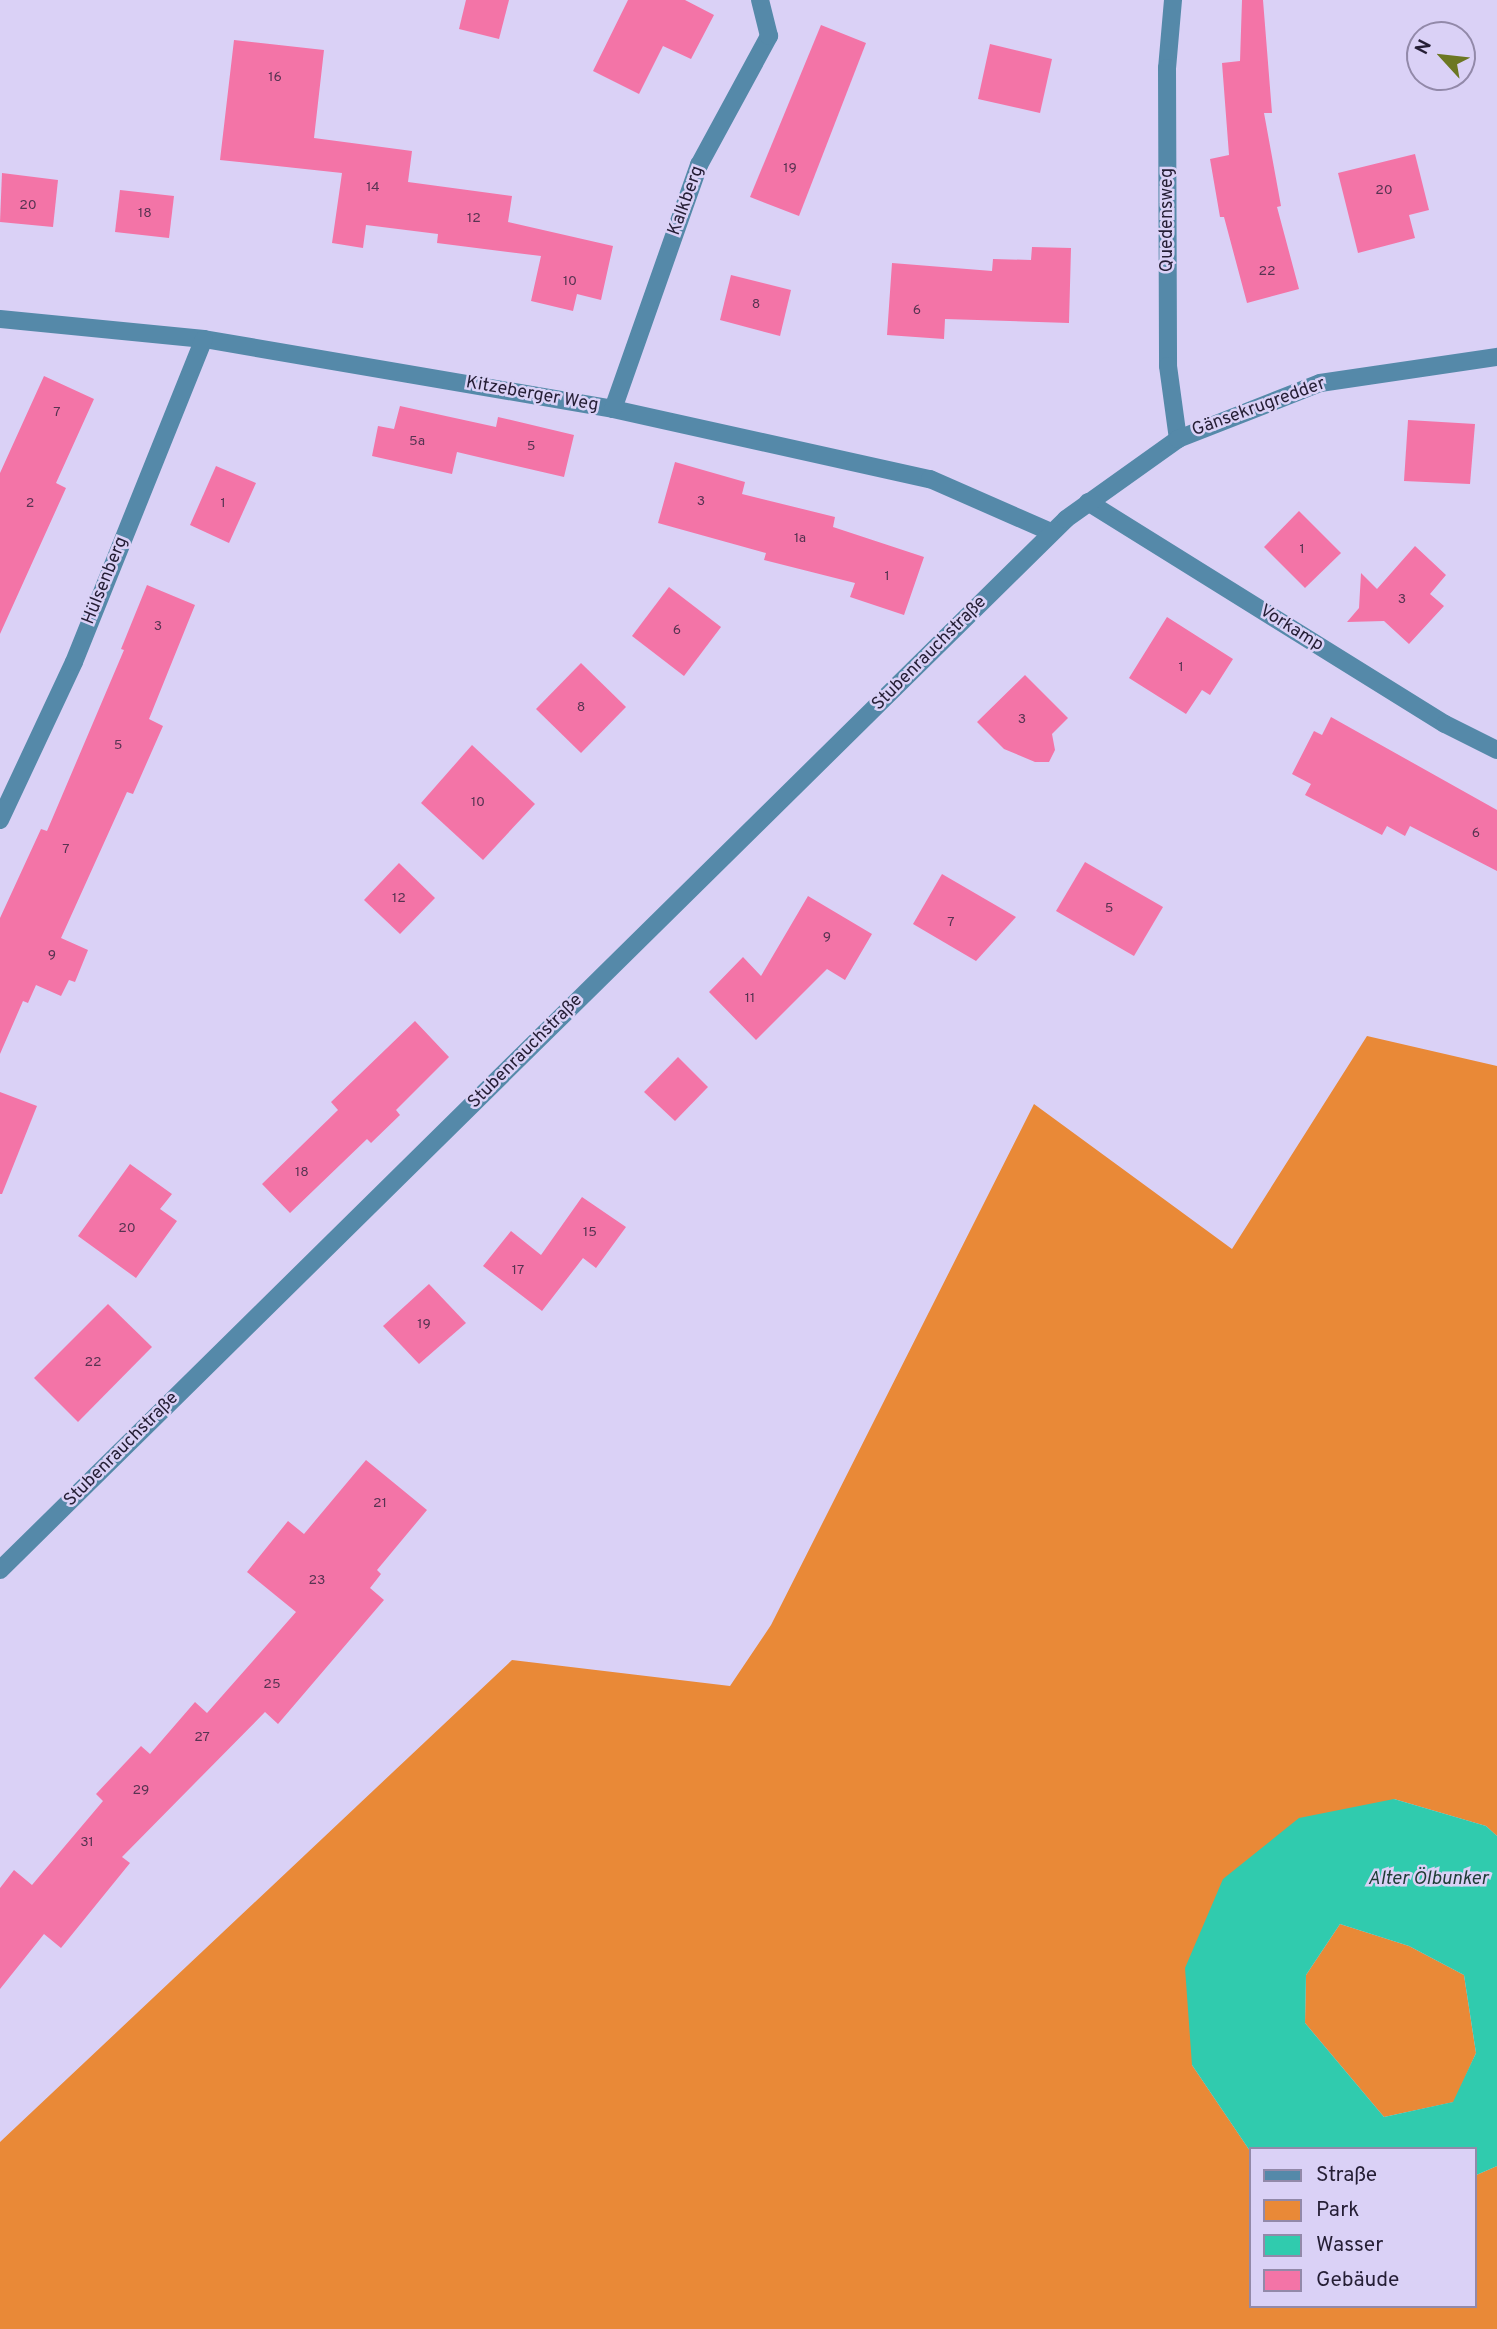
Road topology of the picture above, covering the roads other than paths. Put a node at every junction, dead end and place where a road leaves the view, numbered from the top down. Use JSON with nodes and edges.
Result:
{"nodes":[{"id":1,"x":760,"y":0,"type":"edge"},
{"id":2,"x":1173,"y":0,"type":"edge"},
{"id":3,"x":0,"y":318,"type":"edge"},
{"id":4,"x":204,"y":339,"type":"junction"},
{"id":5,"x":1497,"y":357,"type":"edge"},
{"id":6,"x":613,"y":409,"type":"junction"},
{"id":7,"x":1178,"y":439,"type":"junction"},
{"id":8,"x":1088,"y":502,"type":"junction"},
{"id":9,"x":1051,"y":532,"type":"junction"},
{"id":10,"x":1497,"y":750,"type":"edge"},
{"id":11,"x":0,"y":820,"type":"edge"},
{"id":12,"x":0,"y":1570,"type":"edge"}],
"edges":[{"from":1,"to":6,"type":"street","name":"Kalkberg"},
{"from":2,"to":7,"type":"street","name":"Quedensweg"},
{"from":3,"to":4,"type":"street","name":"Kitzeberger Weg"},
{"from":4,"to":6,"type":"street","name":"Kitzeberger Weg"},
{"from":4,"to":11,"type":"street","name":"Hülsenberg"},
{"from":5,"to":7,"type":"street","name":"Gänsekrugredder"},
{"from":6,"to":9,"type":"street","name":"Kitzeberger Weg"},
{"from":7,"to":8,"type":"street","name":"Gänsekrugredder"},
{"from":8,"to":9,"type":"street","name":"Gänsekrugredder"},
{"from":8,"to":10,"type":"street","name":"Vorkamp"},
{"from":9,"to":12,"type":"street","name":"Stubenrauchstraße"}]}
